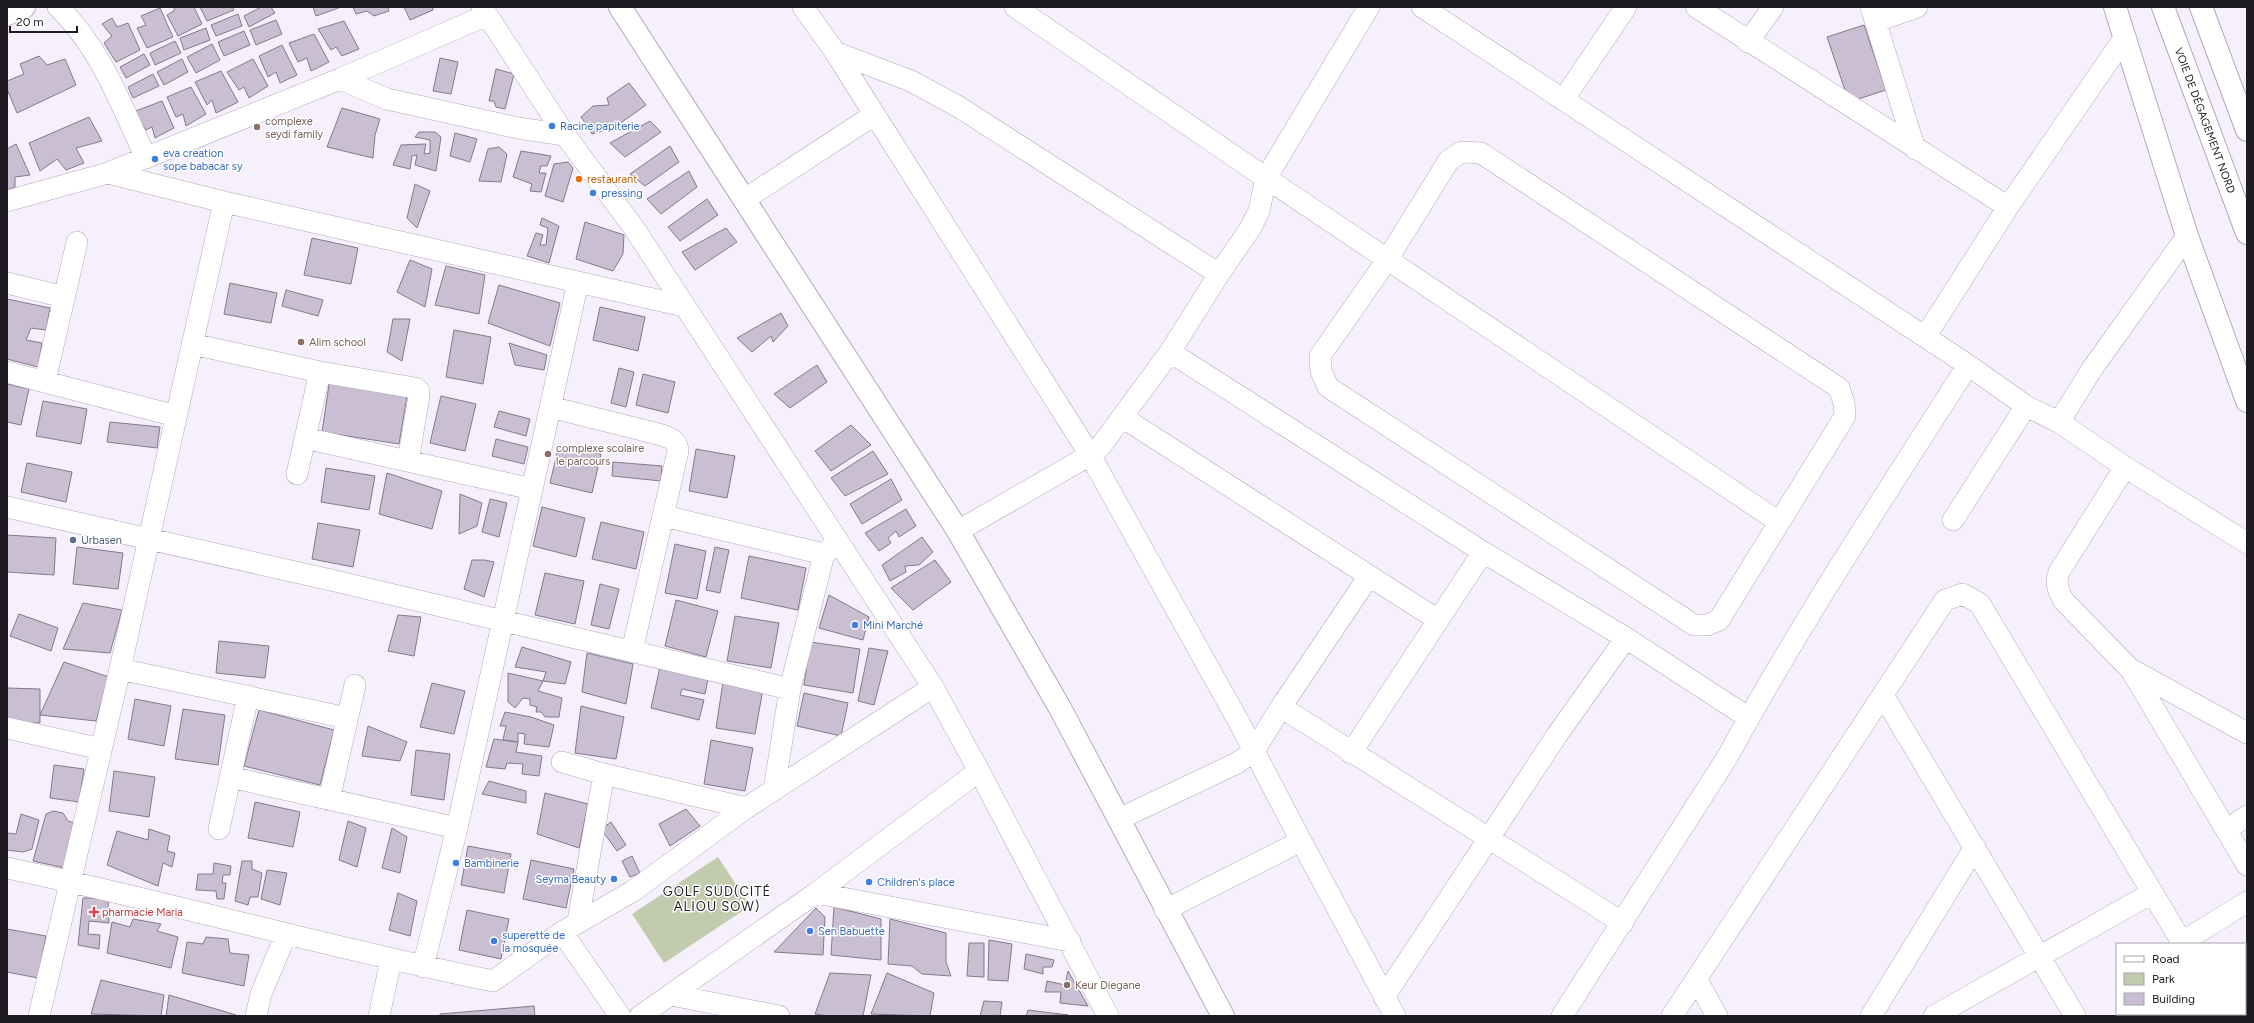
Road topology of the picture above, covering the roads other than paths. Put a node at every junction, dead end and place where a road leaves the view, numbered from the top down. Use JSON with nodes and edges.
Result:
{"nodes":[{"id":1,"x":24,"y":7,"type":"edge"},
{"id":2,"x":58,"y":7,"type":"edge"},
{"id":3,"x":620,"y":7,"type":"edge"},
{"id":4,"x":803,"y":7,"type":"edge"},
{"id":5,"x":1015,"y":7,"type":"edge"},
{"id":6,"x":1369,"y":7,"type":"edge"},
{"id":7,"x":1422,"y":7,"type":"edge"},
{"id":8,"x":1626,"y":7,"type":"edge"},
{"id":9,"x":1696,"y":7,"type":"edge"},
{"id":10,"x":1774,"y":7,"type":"edge"},
{"id":11,"x":1917,"y":7,"type":"edge"},
{"id":12,"x":2115,"y":7,"type":"edge"},
{"id":13,"x":2163,"y":7,"type":"edge"},
{"id":14,"x":2201,"y":7,"type":"edge"},
{"id":15,"x":484,"y":11,"type":"edge"},
{"id":16,"x":7,"y":14,"type":"edge"},
{"id":17,"x":1874,"y":14,"type":"edge"},
{"id":18,"x":2125,"y":37,"type":"junction"},
{"id":19,"x":1748,"y":42,"type":"junction"},
{"id":20,"x":835,"y":52,"type":"junction"},
{"id":21,"x":340,"y":79,"type":"junction"},
{"id":22,"x":1563,"y":100,"type":"junction"},
{"id":23,"x":874,"y":115,"type":"junction"},
{"id":24,"x":2247,"y":130,"type":"edge"},
{"id":25,"x":566,"y":135,"type":"junction"},
{"id":26,"x":1915,"y":149,"type":"junction"},
{"id":27,"x":146,"y":158,"type":"junction"},
{"id":28,"x":108,"y":173,"type":"junction"},
{"id":29,"x":1266,"y":178,"type":"junction"},
{"id":30,"x":745,"y":199,"type":"junction"},
{"id":31,"x":7,"y":201,"type":"edge"},
{"id":32,"x":224,"y":202,"type":"junction"},
{"id":33,"x":2008,"y":207,"type":"junction"},
{"id":34,"x":2247,"y":233,"type":"edge"},
{"id":35,"x":2187,"y":236,"type":"junction"},
{"id":36,"x":77,"y":242,"type":"dead end"},
{"id":37,"x":1387,"y":260,"type":"junction"},
{"id":38,"x":1218,"y":274,"type":"junction"},
{"id":39,"x":578,"y":282,"type":"junction"},
{"id":40,"x":7,"y":283,"type":"edge"},
{"id":41,"x":64,"y":296,"type":"junction"},
{"id":42,"x":684,"y":306,"type":"junction"},
{"id":43,"x":1925,"y":336,"type":"junction"},
{"id":44,"x":192,"y":344,"type":"junction"},
{"id":45,"x":1170,"y":352,"type":"junction"},
{"id":46,"x":1968,"y":365,"type":"junction"},
{"id":47,"x":7,"y":372,"type":"edge"},
{"id":48,"x":320,"y":372,"type":"junction"},
{"id":49,"x":45,"y":381,"type":"junction"},
{"id":50,"x":2247,"y":401,"type":"edge"},
{"id":51,"x":2026,"y":406,"type":"junction"},
{"id":52,"x":550,"y":407,"type":"junction"},
{"id":53,"x":176,"y":416,"type":"junction"},
{"id":54,"x":1122,"y":416,"type":"junction"},
{"id":55,"x":2059,"y":422,"type":"junction"},
{"id":56,"x":305,"y":438,"type":"junction"},
{"id":57,"x":1090,"y":455,"type":"junction"},
{"id":58,"x":408,"y":461,"type":"junction"},
{"id":59,"x":2125,"y":467,"type":"junction"},
{"id":60,"x":297,"y":474,"type":"dead end"},
{"id":61,"x":532,"y":489,"type":"junction"},
{"id":62,"x":7,"y":506,"type":"edge"},
{"id":63,"x":664,"y":516,"type":"junction"},
{"id":64,"x":1953,"y":520,"type":"dead end"},
{"id":65,"x":1779,"y":522,"type":"junction"},
{"id":66,"x":958,"y":531,"type":"junction"},
{"id":67,"x":149,"y":537,"type":"junction"},
{"id":68,"x":2247,"y":543,"type":"edge"},
{"id":69,"x":831,"y":548,"type":"junction"},
{"id":70,"x":1483,"y":552,"type":"junction"},
{"id":71,"x":1369,"y":576,"type":"junction"},
{"id":72,"x":1438,"y":620,"type":"junction"},
{"id":73,"x":503,"y":622,"type":"junction"},
{"id":74,"x":1626,"y":638,"type":"junction"},
{"id":75,"x":632,"y":651,"type":"junction"},
{"id":76,"x":120,"y":669,"type":"junction"},
{"id":77,"x":2131,"y":670,"type":"junction"},
{"id":78,"x":355,"y":685,"type":"dead end"},
{"id":79,"x":933,"y":687,"type":"junction"},
{"id":80,"x":790,"y":689,"type":"junction"},
{"id":81,"x":1883,"y":695,"type":"junction"},
{"id":82,"x":248,"y":696,"type":"junction"},
{"id":83,"x":1281,"y":707,"type":"junction"},
{"id":84,"x":347,"y":718,"type":"junction"},
{"id":85,"x":1749,"y":718,"type":"junction"},
{"id":86,"x":7,"y":728,"type":"edge"},
{"id":87,"x":2247,"y":732,"type":"edge"},
{"id":88,"x":101,"y":749,"type":"junction"},
{"id":89,"x":1254,"y":751,"type":"junction"},
{"id":90,"x":1351,"y":753,"type":"junction"},
{"id":91,"x":562,"y":762,"type":"dead end"},
{"id":92,"x":979,"y":771,"type":"junction"},
{"id":93,"x":604,"y":774,"type":"junction"},
{"id":94,"x":230,"y":777,"type":"junction"},
{"id":95,"x":774,"y":790,"type":"junction"},
{"id":96,"x":329,"y":800,"type":"junction"},
{"id":97,"x":746,"y":808,"type":"junction"},
{"id":98,"x":2247,"y":816,"type":"edge"},
{"id":99,"x":1119,"y":819,"type":"junction"},
{"id":100,"x":457,"y":828,"type":"junction"},
{"id":101,"x":219,"y":829,"type":"dead end"},
{"id":102,"x":2226,"y":830,"type":"junction"},
{"id":103,"x":1489,"y":838,"type":"junction"},
{"id":104,"x":1301,"y":842,"type":"junction"},
{"id":105,"x":1975,"y":847,"type":"junction"},
{"id":106,"x":2247,"y":865,"type":"edge"},
{"id":107,"x":7,"y":868,"type":"edge"},
{"id":108,"x":70,"y":881,"type":"junction"},
{"id":109,"x":816,"y":893,"type":"junction"},
{"id":110,"x":2152,"y":893,"type":"junction"},
{"id":111,"x":2247,"y":902,"type":"edge"},
{"id":112,"x":1165,"y":910,"type":"junction"},
{"id":113,"x":1623,"y":923,"type":"junction"},
{"id":114,"x":570,"y":926,"type":"junction"},
{"id":115,"x":286,"y":934,"type":"junction"},
{"id":116,"x":1070,"y":942,"type":"junction"},
{"id":117,"x":2183,"y":943,"type":"edge"},
{"id":118,"x":2039,"y":956,"type":"junction"},
{"id":119,"x":391,"y":960,"type":"junction"},
{"id":120,"x":423,"y":967,"type":"junction"},
{"id":121,"x":1697,"y":980,"type":"junction"},
{"id":122,"x":671,"y":995,"type":"junction"},
{"id":123,"x":1384,"y":997,"type":"junction"},
{"id":124,"x":39,"y":1016,"type":"edge"},
{"id":125,"x":256,"y":1016,"type":"edge"},
{"id":126,"x":379,"y":1016,"type":"edge"},
{"id":127,"x":620,"y":1016,"type":"edge"},
{"id":128,"x":640,"y":1016,"type":"edge"},
{"id":129,"x":779,"y":1016,"type":"edge"},
{"id":130,"x":1108,"y":1016,"type":"edge"},
{"id":131,"x":1223,"y":1016,"type":"edge"},
{"id":132,"x":1396,"y":1016,"type":"edge"},
{"id":133,"x":1562,"y":1016,"type":"edge"},
{"id":134,"x":1672,"y":1016,"type":"edge"},
{"id":135,"x":1717,"y":1016,"type":"edge"},
{"id":136,"x":1871,"y":1016,"type":"edge"},
{"id":137,"x":1934,"y":1016,"type":"edge"},
{"id":138,"x":2075,"y":1016,"type":"edge"}],
"edges":[{"from":1,"to":16,"type":"main road"},
{"from":2,"to":27,"type":"street"},
{"from":3,"to":30,"type":"main road"},
{"from":4,"to":20,"type":"street"},
{"from":5,"to":29,"type":"street"},
{"from":6,"to":29,"type":"street"},
{"from":7,"to":22,"type":"street"},
{"from":8,"to":22,"type":"street"},
{"from":9,"to":19,"type":"street"},
{"from":10,"to":19,"type":"street"},
{"from":11,"to":17,"type":"street"},
{"from":12,"to":18,"type":"main road"},
{"from":13,"to":34,"type":"main road","name":"VOIE DE DÉGAGEMENT NORD"},
{"from":14,"to":24,"type":"main road"},
{"from":15,"to":21,"type":"street"},
{"from":15,"to":25,"type":"street"},
{"from":17,"to":26,"type":"street"},
{"from":18,"to":33,"type":"street"},
{"from":18,"to":35,"type":"main road"},
{"from":19,"to":26,"type":"street"},
{"from":20,"to":23,"type":"street"},
{"from":20,"to":38,"type":"street"},
{"from":21,"to":25,"type":"street"},
{"from":21,"to":27,"type":"street"},
{"from":22,"to":43,"type":"street"},
{"from":23,"to":30,"type":"street"},
{"from":23,"to":57,"type":"street"},
{"from":25,"to":42,"type":"street"},
{"from":26,"to":33,"type":"street"},
{"from":27,"to":28,"type":"street"},
{"from":28,"to":31,"type":"street"},
{"from":28,"to":32,"type":"street"},
{"from":29,"to":37,"type":"street"},
{"from":29,"to":38,"type":"street"},
{"from":30,"to":66,"type":"main road"},
{"from":32,"to":39,"type":"street"},
{"from":32,"to":44,"type":"street"},
{"from":33,"to":43,"type":"street"},
{"from":35,"to":50,"type":"main road"},
{"from":35,"to":55,"type":"street"},
{"from":36,"to":41,"type":"street"},
{"from":37,"to":65,"type":"street"},
{"from":37,"to":65,"type":"street"},
{"from":37,"to":65,"type":"street"},
{"from":38,"to":45,"type":"street"},
{"from":39,"to":42,"type":"street"},
{"from":39,"to":52,"type":"street"},
{"from":40,"to":41,"type":"street"},
{"from":41,"to":49,"type":"street"},
{"from":42,"to":69,"type":"street"},
{"from":43,"to":46,"type":"street"},
{"from":44,"to":48,"type":"street"},
{"from":44,"to":53,"type":"street"},
{"from":45,"to":54,"type":"street"},
{"from":45,"to":70,"type":"street"},
{"from":46,"to":51,"type":"street"},
{"from":46,"to":85,"type":"street"},
{"from":47,"to":49,"type":"street"},
{"from":48,"to":56,"type":"street"},
{"from":48,"to":58,"type":"street"},
{"from":49,"to":53,"type":"street"},
{"from":51,"to":55,"type":"street"},
{"from":51,"to":64,"type":"street"},
{"from":52,"to":61,"type":"street"},
{"from":52,"to":63,"type":"street"},
{"from":53,"to":67,"type":"street"},
{"from":54,"to":57,"type":"street"},
{"from":54,"to":71,"type":"street"},
{"from":55,"to":59,"type":"street"},
{"from":56,"to":58,"type":"street"},
{"from":56,"to":60,"type":"street"},
{"from":57,"to":66,"type":"street"},
{"from":57,"to":89,"type":"street"},
{"from":58,"to":61,"type":"street"},
{"from":59,"to":68,"type":"street"},
{"from":59,"to":77,"type":"street"},
{"from":61,"to":73,"type":"street"},
{"from":62,"to":67,"type":"street"},
{"from":63,"to":69,"type":"street"},
{"from":63,"to":75,"type":"street"},
{"from":66,"to":99,"type":"main road"},
{"from":67,"to":73,"type":"street"},
{"from":67,"to":76,"type":"street"},
{"from":69,"to":79,"type":"street"},
{"from":69,"to":80,"type":"street"},
{"from":70,"to":72,"type":"street"},
{"from":70,"to":74,"type":"street"},
{"from":71,"to":72,"type":"street"},
{"from":71,"to":83,"type":"street"},
{"from":72,"to":90,"type":"street"},
{"from":73,"to":75,"type":"street"},
{"from":73,"to":100,"type":"street"},
{"from":74,"to":85,"type":"street"},
{"from":74,"to":103,"type":"street"},
{"from":75,"to":80,"type":"street"},
{"from":76,"to":82,"type":"street"},
{"from":76,"to":88,"type":"street"},
{"from":77,"to":87,"type":"street"},
{"from":77,"to":102,"type":"street"},
{"from":78,"to":84,"type":"street"},
{"from":79,"to":92,"type":"street"},
{"from":79,"to":95,"type":"street"},
{"from":80,"to":95,"type":"street"},
{"from":81,"to":105,"type":"street"},
{"from":81,"to":110,"type":"street"},
{"from":81,"to":121,"type":"street"},
{"from":82,"to":84,"type":"street"},
{"from":82,"to":94,"type":"street"},
{"from":83,"to":89,"type":"street"},
{"from":83,"to":90,"type":"street"},
{"from":84,"to":96,"type":"street"},
{"from":85,"to":113,"type":"street"},
{"from":86,"to":88,"type":"street"},
{"from":88,"to":108,"type":"street"},
{"from":89,"to":99,"type":"street"},
{"from":89,"to":104,"type":"street"},
{"from":90,"to":103,"type":"street"},
{"from":91,"to":93,"type":"street"},
{"from":92,"to":109,"type":"street"},
{"from":92,"to":116,"type":"street"},
{"from":93,"to":97,"type":"street"},
{"from":93,"to":114,"type":"street"},
{"from":94,"to":96,"type":"street"},
{"from":94,"to":101,"type":"street"},
{"from":95,"to":97,"type":"street"},
{"from":96,"to":100,"type":"street"},
{"from":97,"to":114,"type":"street"},
{"from":98,"to":102,"type":"street"},
{"from":99,"to":112,"type":"main road"},
{"from":100,"to":120,"type":"street"},
{"from":102,"to":106,"type":"street"},
{"from":103,"to":113,"type":"street"},
{"from":103,"to":123,"type":"street"},
{"from":104,"to":112,"type":"street"},
{"from":104,"to":123,"type":"street"},
{"from":105,"to":118,"type":"street"},
{"from":105,"to":136,"type":"street"},
{"from":107,"to":108,"type":"street"},
{"from":108,"to":115,"type":"street"},
{"from":108,"to":124,"type":"street"},
{"from":109,"to":116,"type":"street"},
{"from":109,"to":122,"type":"street"},
{"from":110,"to":117,"type":"street"},
{"from":110,"to":118,"type":"street"},
{"from":111,"to":117,"type":"street"},
{"from":112,"to":131,"type":"main road"},
{"from":113,"to":133,"type":"street"},
{"from":114,"to":120,"type":"street"},
{"from":114,"to":127,"type":"street"},
{"from":115,"to":119,"type":"street"},
{"from":115,"to":125,"type":"street"},
{"from":116,"to":130,"type":"street"},
{"from":118,"to":137,"type":"street"},
{"from":118,"to":138,"type":"street"},
{"from":119,"to":120,"type":"street"},
{"from":119,"to":126,"type":"street"},
{"from":121,"to":134,"type":"street"},
{"from":121,"to":135,"type":"street"},
{"from":122,"to":128,"type":"street"},
{"from":122,"to":129,"type":"street"},
{"from":123,"to":132,"type":"street"}]}
